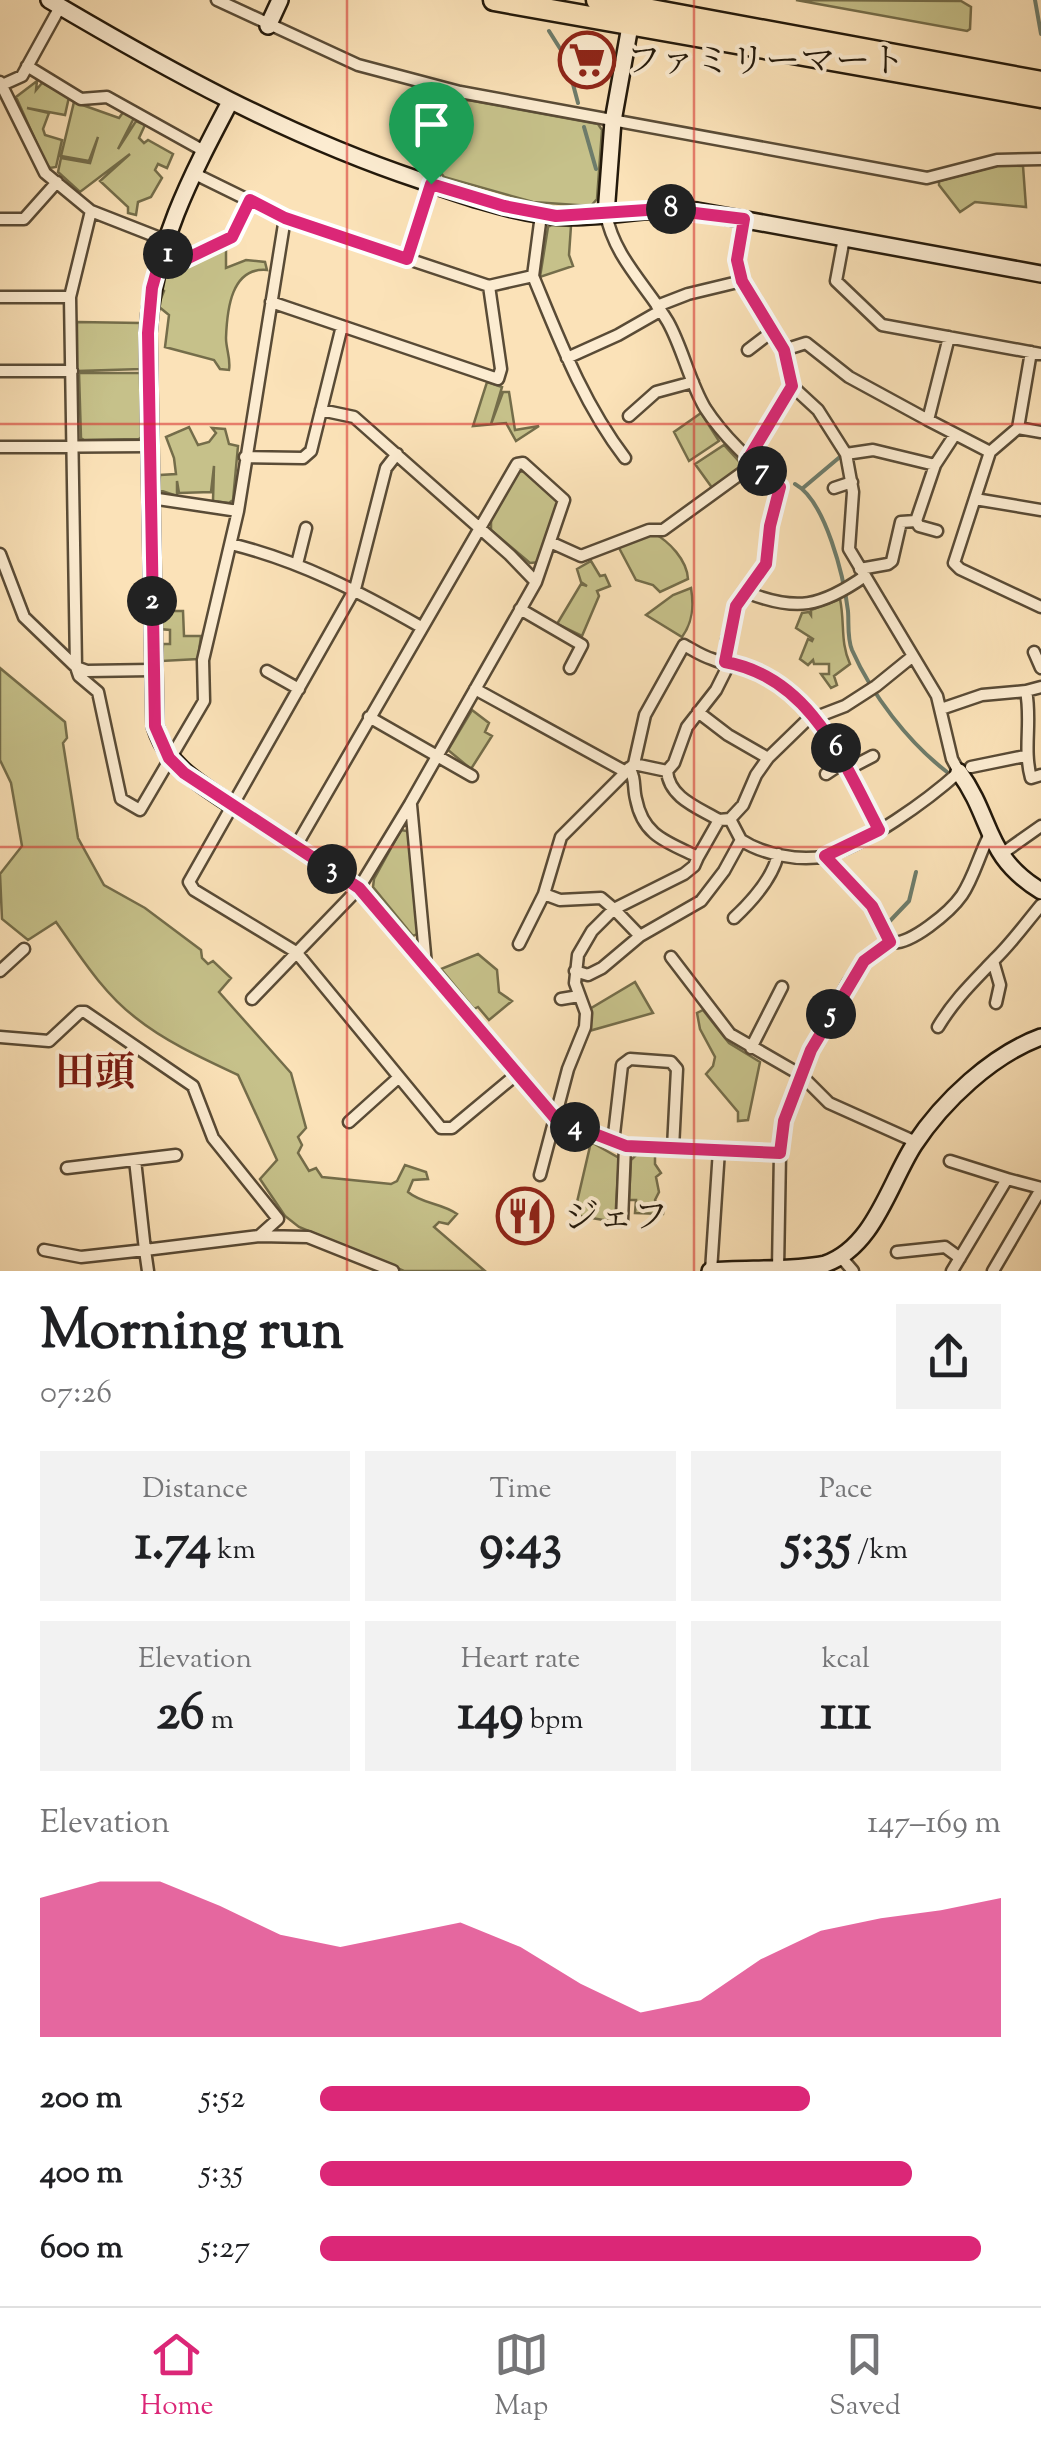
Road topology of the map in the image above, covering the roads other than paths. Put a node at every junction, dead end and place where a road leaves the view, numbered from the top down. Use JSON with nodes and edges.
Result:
{"nodes":[{"id":1,"x":217,"y":0,"type":"edge"},
{"id":2,"x":280,"y":0,"type":"edge"},
{"id":3,"x":494,"y":0,"type":"edge"},
{"id":4,"x":597,"y":0,"type":"edge"},
{"id":5,"x":54,"y":3,"type":"edge"},
{"id":6,"x":632,"y":16,"type":"junction"},
{"id":7,"x":268,"y":26,"type":"junction"},
{"id":8,"x":27,"y":66,"type":"junction"},
{"id":9,"x":1041,"y":82,"type":"edge"},
{"id":10,"x":1,"y":83,"type":"edge"},
{"id":11,"x":460,"y":92,"type":"junction"},
{"id":12,"x":1041,"y":98,"type":"edge"},
{"id":13,"x":230,"y":102,"type":"junction"},
{"id":14,"x":613,"y":121,"type":"junction"},
{"id":15,"x":204,"y":151,"type":"junction"},
{"id":16,"x":1041,"y":159,"type":"edge"},
{"id":17,"x":193,"y":173,"type":"junction"},
{"id":18,"x":56,"y":182,"type":"junction"},
{"id":19,"x":431,"y":184,"type":"junction"},
{"id":20,"x":250,"y":200,"type":"junction"},
{"id":21,"x":91,"y":211,"type":"junction"},
{"id":22,"x":542,"y":214,"type":"junction"},
{"id":23,"x":606,"y":214,"type":"junction"},
{"id":24,"x":285,"y":218,"type":"junction"},
{"id":25,"x":0,"y":219,"type":"edge"},
{"id":26,"x":744,"y":219,"type":"junction"},
{"id":27,"x":844,"y":238,"type":"junction"},
{"id":28,"x":163,"y":246,"type":"junction"},
{"id":29,"x":407,"y":259,"type":"junction"},
{"id":30,"x":1041,"y":274,"type":"edge"},
{"id":31,"x":533,"y":276,"type":"junction"},
{"id":32,"x":742,"y":281,"type":"junction"},
{"id":33,"x":489,"y":286,"type":"junction"},
{"id":34,"x":70,"y":296,"type":"junction"},
{"id":35,"x":0,"y":297,"type":"edge"},
{"id":36,"x":271,"y":302,"type":"junction"},
{"id":37,"x":659,"y":309,"type":"junction"},
{"id":38,"x":342,"y":326,"type":"junction"},
{"id":39,"x":774,"y":330,"type":"junction"},
{"id":40,"x":949,"y":337,"type":"junction"},
{"id":41,"x":748,"y":350,"type":"dead end"},
{"id":42,"x":784,"y":350,"type":"junction"},
{"id":43,"x":1036,"y":353,"type":"edge"},
{"id":44,"x":566,"y":358,"type":"junction"},
{"id":45,"x":72,"y":371,"type":"junction"},
{"id":46,"x":0,"y":372,"type":"edge"},
{"id":47,"x":693,"y":382,"type":"junction"},
{"id":48,"x":792,"y":386,"type":"junction"},
{"id":49,"x":321,"y":410,"type":"junction"},
{"id":50,"x":629,"y":416,"type":"dead end"},
{"id":51,"x":928,"y":420,"type":"junction"},
{"id":52,"x":1018,"y":428,"type":"junction"},
{"id":53,"x":1041,"y":432,"type":"edge"},
{"id":54,"x":954,"y":436,"type":"junction"},
{"id":55,"x":74,"y":446,"type":"junction"},
{"id":56,"x":149,"y":446,"type":"junction"},
{"id":57,"x":0,"y":447,"type":"edge"},
{"id":58,"x":990,"y":452,"type":"junction"},
{"id":59,"x":396,"y":454,"type":"junction"},
{"id":60,"x":846,"y":454,"type":"junction"},
{"id":61,"x":245,"y":457,"type":"junction"},
{"id":62,"x":625,"y":458,"type":"dead end"},
{"id":63,"x":751,"y":462,"type":"junction"},
{"id":64,"x":935,"y":465,"type":"junction"},
{"id":65,"x":852,"y":482,"type":"junction"},
{"id":66,"x":834,"y":488,"type":"dead end"},
{"id":67,"x":151,"y":498,"type":"junction"},
{"id":68,"x":975,"y":498,"type":"junction"},
{"id":69,"x":896,"y":507,"type":"dead end"},
{"id":70,"x":1041,"y":510,"type":"edge"},
{"id":71,"x":238,"y":511,"type":"junction"},
{"id":72,"x":916,"y":521,"type":"junction"},
{"id":73,"x":900,"y":522,"type":"junction"},
{"id":74,"x":479,"y":527,"type":"junction"},
{"id":75,"x":306,"y":528,"type":"dead end"},
{"id":76,"x":936,"y":531,"type":"dead end"},
{"id":77,"x":550,"y":542,"type":"junction"},
{"id":78,"x":231,"y":544,"type":"junction"},
{"id":79,"x":0,"y":554,"type":"edge"},
{"id":80,"x":296,"y":564,"type":"junction"},
{"id":81,"x":862,"y":573,"type":"junction"},
{"id":82,"x":536,"y":582,"type":"junction"},
{"id":83,"x":356,"y":590,"type":"junction"},
{"id":84,"x":746,"y":592,"type":"junction"},
{"id":85,"x":1041,"y":607,"type":"edge"},
{"id":86,"x":520,"y":609,"type":"junction"},
{"id":87,"x":421,"y":627,"type":"junction"},
{"id":88,"x":1034,"y":652,"type":"dead end"},
{"id":89,"x":912,"y":656,"type":"junction"},
{"id":90,"x":725,"y":662,"type":"junction"},
{"id":91,"x":76,"y":667,"type":"junction"},
{"id":92,"x":570,"y":668,"type":"dead end"},
{"id":93,"x":1041,"y":668,"type":"edge"},
{"id":94,"x":152,"y":670,"type":"junction"},
{"id":95,"x":266,"y":671,"type":"dead end"},
{"id":96,"x":1041,"y":687,"type":"edge"},
{"id":97,"x":475,"y":688,"type":"junction"},
{"id":98,"x":298,"y":689,"type":"junction"},
{"id":99,"x":1026,"y":691,"type":"junction"},
{"id":100,"x":942,"y":709,"type":"junction"},
{"id":101,"x":698,"y":712,"type":"junction"},
{"id":102,"x":370,"y":717,"type":"junction"},
{"id":103,"x":812,"y":718,"type":"junction"},
{"id":104,"x":438,"y":755,"type":"junction"},
{"id":105,"x":873,"y":756,"type":"dead end"},
{"id":106,"x":1025,"y":756,"type":"junction"},
{"id":107,"x":169,"y":758,"type":"junction"},
{"id":108,"x":768,"y":758,"type":"junction"},
{"id":109,"x":846,"y":766,"type":"junction"},
{"id":110,"x":630,"y":768,"type":"junction"},
{"id":111,"x":965,"y":770,"type":"junction"},
{"id":112,"x":668,"y":771,"type":"junction"},
{"id":113,"x":826,"y":774,"type":"dead end"},
{"id":114,"x":1041,"y":775,"type":"edge"},
{"id":115,"x":472,"y":776,"type":"dead end"},
{"id":116,"x":410,"y":804,"type":"junction"},
{"id":117,"x":232,"y":805,"type":"junction"},
{"id":118,"x":725,"y":819,"type":"junction"},
{"id":119,"x":1041,"y":826,"type":"edge"},
{"id":120,"x":879,"y":830,"type":"junction"},
{"id":121,"x":989,"y":836,"type":"junction"},
{"id":122,"x":741,"y":840,"type":"junction"},
{"id":123,"x":296,"y":846,"type":"junction"},
{"id":124,"x":778,"y":854,"type":"junction"},
{"id":125,"x":698,"y":856,"type":"junction"},
{"id":126,"x":825,"y":856,"type":"junction"},
{"id":127,"x":999,"y":856,"type":"junction"},
{"id":128,"x":359,"y":888,"type":"junction"},
{"id":129,"x":1041,"y":891,"type":"edge"},
{"id":130,"x":544,"y":894,"type":"junction"},
{"id":131,"x":1041,"y":905,"type":"edge"},
{"id":132,"x":614,"y":908,"type":"junction"},
{"id":133,"x":734,"y":918,"type":"dead end"},
{"id":134,"x":640,"y":936,"type":"junction"},
{"id":135,"x":890,"y":942,"type":"junction"},
{"id":136,"x":519,"y":944,"type":"dead end"},
{"id":137,"x":24,"y":949,"type":"dead end"},
{"id":138,"x":296,"y":952,"type":"junction"},
{"id":139,"x":671,"y":958,"type":"dead end"},
{"id":140,"x":994,"y":961,"type":"junction"},
{"id":141,"x":426,"y":965,"type":"junction"},
{"id":142,"x":0,"y":970,"type":"edge"},
{"id":143,"x":575,"y":971,"type":"junction"},
{"id":144,"x":782,"y":987,"type":"dead end"},
{"id":145,"x":579,"y":996,"type":"junction"},
{"id":146,"x":252,"y":999,"type":"dead end"},
{"id":147,"x":561,"y":999,"type":"dead end"},
{"id":148,"x":996,"y":1002,"type":"dead end"},
{"id":149,"x":938,"y":1027,"type":"dead end"},
{"id":150,"x":0,"y":1037,"type":"edge"},
{"id":151,"x":1041,"y":1038,"type":"edge"},
{"id":152,"x":751,"y":1048,"type":"junction"},
{"id":153,"x":517,"y":1074,"type":"junction"},
{"id":154,"x":800,"y":1076,"type":"junction"},
{"id":155,"x":398,"y":1078,"type":"junction"},
{"id":156,"x":556,"y":1119,"type":"junction"},
{"id":157,"x":349,"y":1122,"type":"dead end"},
{"id":158,"x":916,"y":1142,"type":"junction"},
{"id":159,"x":620,"y":1145,"type":"junction"},
{"id":160,"x":673,"y":1148,"type":"junction"},
{"id":161,"x":720,"y":1150,"type":"junction"},
{"id":162,"x":780,"y":1153,"type":"junction"},
{"id":163,"x":176,"y":1156,"type":"dead end"},
{"id":164,"x":135,"y":1160,"type":"junction"},
{"id":165,"x":950,"y":1161,"type":"dead end"},
{"id":166,"x":67,"y":1168,"type":"dead end"},
{"id":167,"x":540,"y":1175,"type":"dead end"},
{"id":168,"x":1008,"y":1178,"type":"junction"},
{"id":169,"x":1041,"y":1188,"type":"edge"},
{"id":170,"x":622,"y":1220,"type":"dead end"},
{"id":171,"x":259,"y":1236,"type":"junction"},
{"id":172,"x":44,"y":1250,"type":"dead end"},
{"id":173,"x":145,"y":1250,"type":"junction"},
{"id":174,"x":897,"y":1252,"type":"dead end"},
{"id":175,"x":840,"y":1256,"type":"junction"},
{"id":176,"x":960,"y":1258,"type":"junction"},
{"id":177,"x":778,"y":1268,"type":"edge"},
{"id":178,"x":148,"y":1271,"type":"edge"},
{"id":179,"x":393,"y":1271,"type":"edge"},
{"id":180,"x":711,"y":1271,"type":"edge"},
{"id":181,"x":853,"y":1271,"type":"edge"},
{"id":182,"x":952,"y":1271,"type":"edge"},
{"id":183,"x":993,"y":1271,"type":"edge"}],
"edges":[{"from":1,"to":7,"type":"street"},
{"from":2,"to":7,"type":"street"},
{"from":3,"to":6,"type":"highway"},
{"from":4,"to":6,"type":"highway"},
{"from":5,"to":8,"type":"street"},
{"from":5,"to":13,"type":"street"},
{"from":6,"to":9,"type":"highway"},
{"from":6,"to":12,"type":"highway"},
{"from":6,"to":14,"type":"street"},
{"from":7,"to":11,"type":"street"},
{"from":8,"to":10,"type":"street"},
{"from":8,"to":15,"type":"street"},
{"from":10,"to":18,"type":"street"},
{"from":11,"to":14,"type":"street"},
{"from":11,"to":19,"type":"street"},
{"from":13,"to":15,"type":"street"},
{"from":13,"to":19,"type":"street"},
{"from":14,"to":16,"type":"street"},
{"from":14,"to":23,"type":"street"},
{"from":15,"to":17,"type":"street"},
{"from":17,"to":20,"type":"street"},
{"from":17,"to":28,"type":"street"},
{"from":18,"to":21,"type":"street"},
{"from":18,"to":25,"type":"street"},
{"from":19,"to":22,"type":"street"},
{"from":19,"to":29,"type":"street"},
{"from":20,"to":24,"type":"street"},
{"from":20,"to":28,"type":"street"},
{"from":21,"to":28,"type":"street"},
{"from":21,"to":34,"type":"street"},
{"from":22,"to":23,"type":"street"},
{"from":22,"to":31,"type":"street"},
{"from":23,"to":26,"type":"street"},
{"from":23,"to":37,"type":"street"},
{"from":24,"to":29,"type":"street"},
{"from":24,"to":36,"type":"street"},
{"from":26,"to":27,"type":"street"},
{"from":26,"to":32,"type":"street"},
{"from":27,"to":30,"type":"street"},
{"from":27,"to":40,"type":"street"},
{"from":28,"to":56,"type":"street"},
{"from":29,"to":33,"type":"street"},
{"from":31,"to":33,"type":"street"},
{"from":31,"to":44,"type":"street"},
{"from":32,"to":37,"type":"street"},
{"from":32,"to":39,"type":"street"},
{"from":33,"to":38,"type":"street"},
{"from":34,"to":35,"type":"street"},
{"from":34,"to":45,"type":"street"},
{"from":36,"to":38,"type":"street"},
{"from":36,"to":61,"type":"street"},
{"from":37,"to":44,"type":"street"},
{"from":37,"to":47,"type":"street"},
{"from":38,"to":49,"type":"street"},
{"from":39,"to":41,"type":"street"},
{"from":39,"to":42,"type":"street"},
{"from":40,"to":43,"type":"street"},
{"from":40,"to":51,"type":"street"},
{"from":42,"to":48,"type":"street"},
{"from":42,"to":51,"type":"street"},
{"from":43,"to":52,"type":"street"},
{"from":44,"to":62,"type":"street"},
{"from":45,"to":46,"type":"street"},
{"from":45,"to":55,"type":"street"},
{"from":47,"to":50,"type":"street"},
{"from":47,"to":63,"type":"street"},
{"from":48,"to":60,"type":"street"},
{"from":48,"to":63,"type":"street"},
{"from":49,"to":59,"type":"street"},
{"from":49,"to":61,"type":"street"},
{"from":51,"to":54,"type":"street"},
{"from":52,"to":53,"type":"street"},
{"from":52,"to":58,"type":"street"},
{"from":54,"to":58,"type":"street"},
{"from":54,"to":64,"type":"street"},
{"from":55,"to":56,"type":"street"},
{"from":55,"to":57,"type":"street"},
{"from":55,"to":91,"type":"street"},
{"from":56,"to":67,"type":"street"},
{"from":58,"to":68,"type":"street"},
{"from":59,"to":74,"type":"street"},
{"from":59,"to":83,"type":"street"},
{"from":60,"to":64,"type":"street"},
{"from":60,"to":65,"type":"street"},
{"from":61,"to":71,"type":"street"},
{"from":63,"to":77,"type":"street"},
{"from":63,"to":84,"type":"street"},
{"from":64,"to":72,"type":"street"},
{"from":65,"to":66,"type":"street"},
{"from":65,"to":81,"type":"street"},
{"from":67,"to":71,"type":"street"},
{"from":67,"to":94,"type":"street"},
{"from":68,"to":70,"type":"street"},
{"from":68,"to":85,"type":"street"},
{"from":69,"to":73,"type":"street"},
{"from":71,"to":78,"type":"street"},
{"from":72,"to":73,"type":"street"},
{"from":72,"to":76,"type":"street"},
{"from":73,"to":81,"type":"street"},
{"from":74,"to":77,"type":"street"},
{"from":74,"to":82,"type":"street"},
{"from":74,"to":87,"type":"street"},
{"from":75,"to":80,"type":"street"},
{"from":77,"to":82,"type":"street"},
{"from":78,"to":80,"type":"street"},
{"from":78,"to":107,"type":"street"},
{"from":79,"to":91,"type":"street"},
{"from":80,"to":83,"type":"street"},
{"from":81,"to":84,"type":"street"},
{"from":81,"to":89,"type":"street"},
{"from":82,"to":86,"type":"street"},
{"from":83,"to":87,"type":"street"},
{"from":83,"to":98,"type":"street"},
{"from":84,"to":90,"type":"street"},
{"from":86,"to":92,"type":"street"},
{"from":86,"to":97,"type":"street"},
{"from":87,"to":102,"type":"street"},
{"from":88,"to":93,"type":"street"},
{"from":89,"to":100,"type":"street"},
{"from":89,"to":103,"type":"street"},
{"from":90,"to":101,"type":"street"},
{"from":90,"to":103,"type":"street"},
{"from":90,"to":110,"type":"street"},
{"from":91,"to":94,"type":"street"},
{"from":91,"to":107,"type":"street"},
{"from":94,"to":107,"type":"street"},
{"from":95,"to":98,"type":"street"},
{"from":96,"to":99,"type":"street"},
{"from":97,"to":104,"type":"street"},
{"from":97,"to":110,"type":"street"},
{"from":98,"to":117,"type":"street"},
{"from":99,"to":100,"type":"street"},
{"from":99,"to":106,"type":"street"},
{"from":100,"to":111,"type":"street"},
{"from":101,"to":108,"type":"street"},
{"from":101,"to":112,"type":"street"},
{"from":102,"to":104,"type":"street"},
{"from":102,"to":123,"type":"street"},
{"from":103,"to":108,"type":"street"},
{"from":103,"to":109,"type":"street"},
{"from":104,"to":115,"type":"street"},
{"from":104,"to":116,"type":"street"},
{"from":105,"to":109,"type":"street"},
{"from":106,"to":111,"type":"street"},
{"from":106,"to":114,"type":"street"},
{"from":107,"to":117,"type":"street"},
{"from":108,"to":118,"type":"street"},
{"from":109,"to":113,"type":"street"},
{"from":109,"to":120,"type":"street"},
{"from":110,"to":112,"type":"street"},
{"from":110,"to":125,"type":"street"},
{"from":110,"to":130,"type":"street"},
{"from":111,"to":120,"type":"street"},
{"from":111,"to":121,"type":"street"},
{"from":112,"to":118,"type":"street"},
{"from":116,"to":128,"type":"street"},
{"from":116,"to":141,"type":"street"},
{"from":117,"to":123,"type":"street"},
{"from":117,"to":138,"type":"street"},
{"from":118,"to":122,"type":"street"},
{"from":118,"to":125,"type":"street"},
{"from":119,"to":127,"type":"street"},
{"from":120,"to":126,"type":"street"},
{"from":121,"to":127,"type":"street"},
{"from":121,"to":135,"type":"street"},
{"from":122,"to":124,"type":"street"},
{"from":122,"to":134,"type":"street"},
{"from":123,"to":128,"type":"street"},
{"from":124,"to":126,"type":"street"},
{"from":124,"to":133,"type":"street"},
{"from":125,"to":132,"type":"street"},
{"from":126,"to":135,"type":"street"},
{"from":127,"to":129,"type":"street"},
{"from":128,"to":138,"type":"street"},
{"from":128,"to":141,"type":"street"},
{"from":130,"to":132,"type":"street"},
{"from":130,"to":136,"type":"street"},
{"from":131,"to":140,"type":"street"},
{"from":132,"to":134,"type":"street"},
{"from":132,"to":143,"type":"street"},
{"from":134,"to":143,"type":"street"},
{"from":135,"to":154,"type":"street"},
{"from":137,"to":142,"type":"street"},
{"from":138,"to":146,"type":"street"},
{"from":138,"to":155,"type":"street"},
{"from":139,"to":152,"type":"street"},
{"from":140,"to":148,"type":"street"},
{"from":140,"to":149,"type":"street"},
{"from":141,"to":153,"type":"street"},
{"from":143,"to":145,"type":"street"},
{"from":144,"to":152,"type":"street"},
{"from":145,"to":147,"type":"street"},
{"from":145,"to":156,"type":"street"},
{"from":150,"to":171,"type":"street"},
{"from":151,"to":158,"type":"street"},
{"from":152,"to":154,"type":"street"},
{"from":153,"to":155,"type":"street"},
{"from":153,"to":156,"type":"street"},
{"from":154,"to":158,"type":"street"},
{"from":154,"to":162,"type":"street"},
{"from":155,"to":157,"type":"street"},
{"from":156,"to":159,"type":"street"},
{"from":156,"to":167,"type":"street"},
{"from":158,"to":175,"type":"street"},
{"from":159,"to":160,"type":"street"},
{"from":159,"to":160,"type":"street"},
{"from":159,"to":170,"type":"street"},
{"from":160,"to":161,"type":"street"},
{"from":161,"to":162,"type":"street"},
{"from":161,"to":180,"type":"street"},
{"from":162,"to":177,"type":"street"},
{"from":163,"to":164,"type":"street"},
{"from":164,"to":166,"type":"street"},
{"from":164,"to":173,"type":"street"},
{"from":165,"to":168,"type":"street"},
{"from":168,"to":169,"type":"street"},
{"from":168,"to":176,"type":"street"},
{"from":169,"to":183,"type":"street"},
{"from":171,"to":173,"type":"street"},
{"from":171,"to":179,"type":"street"},
{"from":172,"to":173,"type":"street"},
{"from":173,"to":178,"type":"street"},
{"from":174,"to":176,"type":"street"},
{"from":175,"to":177,"type":"street"},
{"from":175,"to":181,"type":"street"},
{"from":176,"to":182,"type":"street"},
{"from":177,"to":180,"type":"street"}]}
